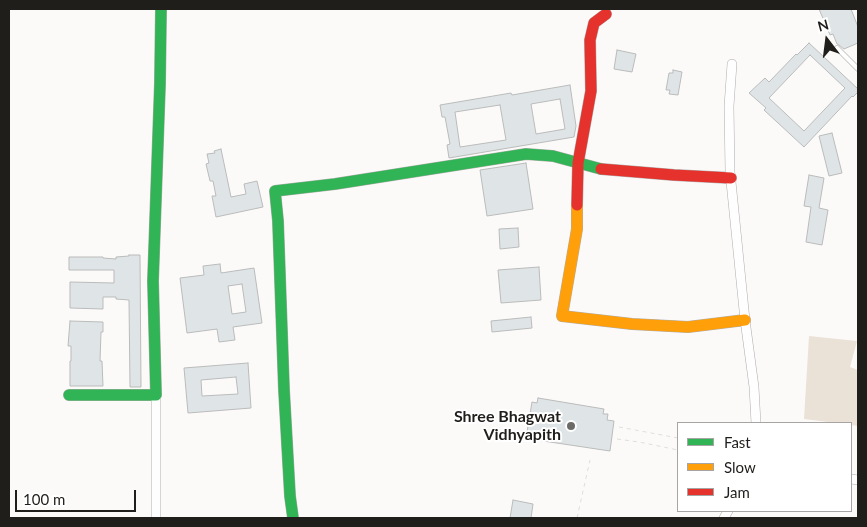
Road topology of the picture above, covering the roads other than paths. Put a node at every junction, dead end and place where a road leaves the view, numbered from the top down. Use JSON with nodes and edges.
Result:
{"nodes":[{"id":1,"x":161,"y":9,"type":"edge"},
{"id":2,"x":606,"y":14,"type":"dead end"},
{"id":3,"x":837,"y":48,"type":"dead end"},
{"id":4,"x":732,"y":64,"type":"dead end"},
{"id":5,"x":858,"y":69,"type":"edge"},
{"id":6,"x":578,"y":163,"type":"junction"},
{"id":7,"x":731,"y":178,"type":"junction"},
{"id":8,"x":745,"y":320,"type":"junction"},
{"id":9,"x":68,"y":395,"type":"dead end"},
{"id":10,"x":156,"y":395,"type":"junction"},
{"id":11,"x":756,"y":422,"type":"edge"},
{"id":12,"x":156,"y":518,"type":"edge"},
{"id":13,"x":292,"y":518,"type":"edge"}],
"edges":[{"from":1,"to":10,"type":"street"},
{"from":2,"to":6,"type":"street"},
{"from":3,"to":5,"type":"lane"},
{"from":4,"to":7,"type":"street"},
{"from":6,"to":7,"type":"street"},
{"from":6,"to":8,"type":"street"},
{"from":6,"to":13,"type":"street"},
{"from":7,"to":8,"type":"street"},
{"from":8,"to":11,"type":"street"},
{"from":9,"to":10,"type":"street"},
{"from":10,"to":12,"type":"street"}]}
